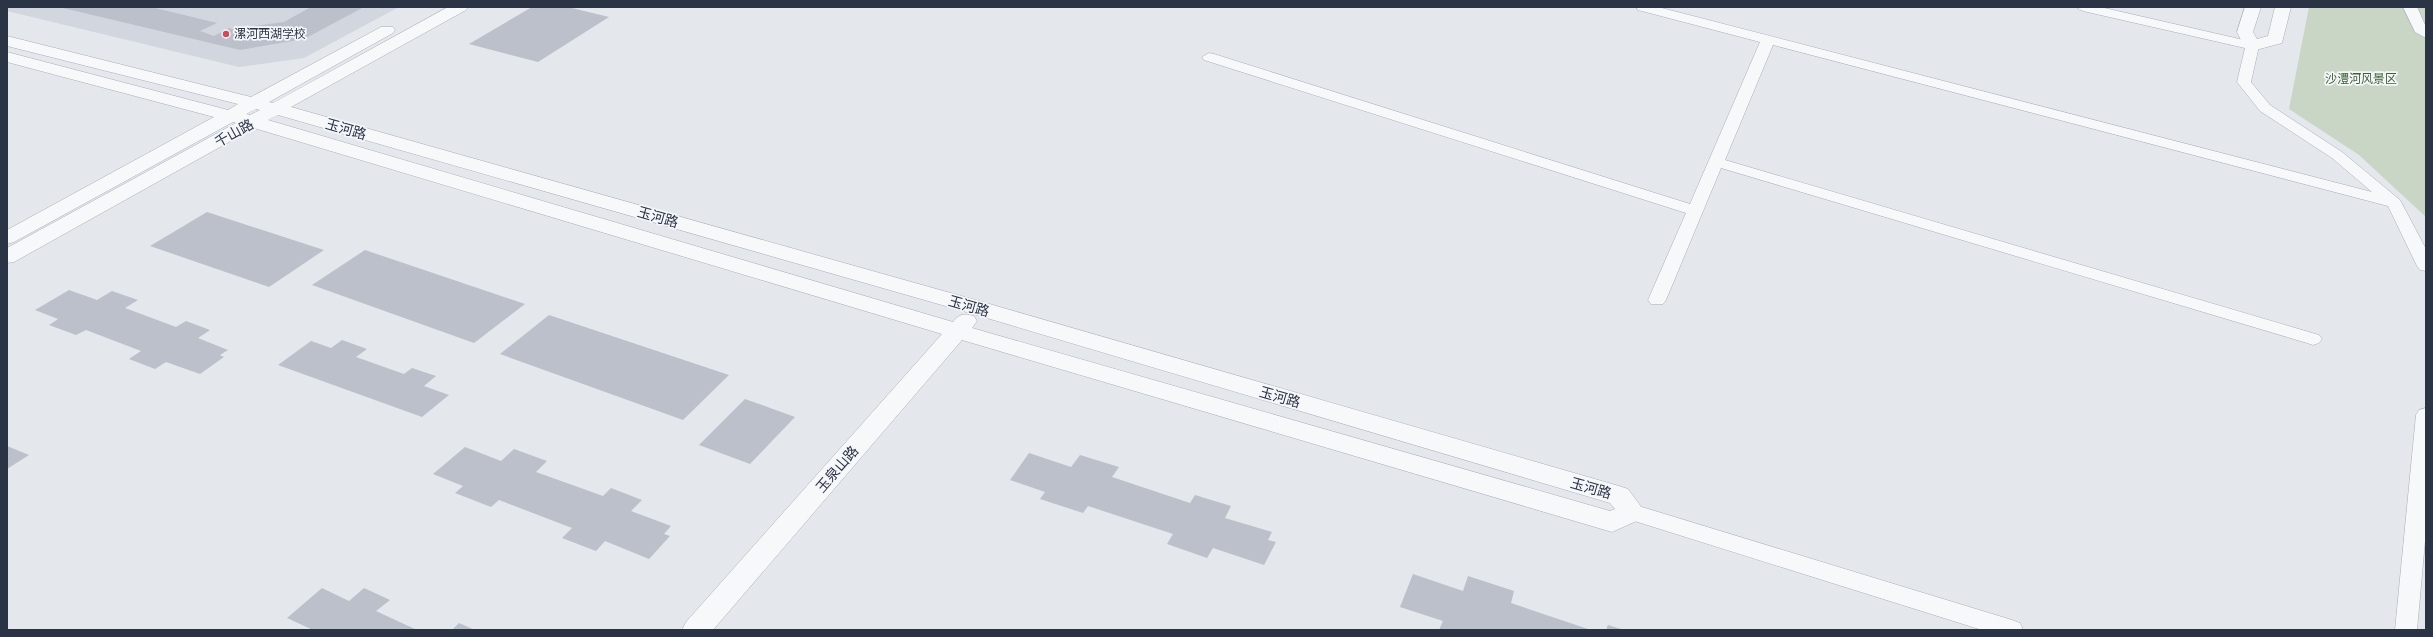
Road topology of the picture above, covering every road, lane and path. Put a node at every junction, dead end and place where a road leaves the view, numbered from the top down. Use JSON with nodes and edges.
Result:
{"nodes":[{"id":1,"x":430,"y":7,"type":"edge"},
{"id":2,"x":460,"y":7,"type":"edge"},
{"id":3,"x":1643,"y":7,"type":"edge"},
{"id":4,"x":2083,"y":7,"type":"edge"},
{"id":5,"x":2253,"y":7,"type":"edge"},
{"id":6,"x":2283,"y":7,"type":"edge"},
{"id":7,"x":2410,"y":7,"type":"edge"},
{"id":8,"x":2426,"y":34,"type":"edge"},
{"id":9,"x":1768,"y":40,"type":"junction"},
{"id":10,"x":7,"y":41,"type":"edge"},
{"id":11,"x":2252,"y":46,"type":"junction"},
{"id":12,"x":7,"y":57,"type":"edge"},
{"id":13,"x":1209,"y":57,"type":"dead end"},
{"id":14,"x":277,"y":109,"type":"junction"},
{"id":15,"x":254,"y":112,"type":"junction"},
{"id":16,"x":230,"y":116,"type":"junction"},
{"id":17,"x":1716,"y":162,"type":"junction"},
{"id":18,"x":2394,"y":203,"type":"junction"},
{"id":19,"x":1695,"y":211,"type":"junction"},
{"id":20,"x":7,"y":238,"type":"edge"},
{"id":21,"x":7,"y":257,"type":"edge"},
{"id":22,"x":2426,"y":266,"type":"edge"},
{"id":23,"x":1657,"y":300,"type":"dead end"},
{"id":24,"x":978,"y":308,"type":"junction"},
{"id":25,"x":958,"y":331,"type":"junction"},
{"id":26,"x":2312,"y":339,"type":"dead end"},
{"id":27,"x":2426,"y":414,"type":"edge"},
{"id":28,"x":1632,"y":512,"type":"junction"},
{"id":29,"x":696,"y":630,"type":"edge"},
{"id":30,"x":2012,"y":630,"type":"edge"},
{"id":31,"x":2406,"y":630,"type":"edge"}],
"edges":[{"from":1,"to":15,"type":"street","name":"千山路"},
{"from":2,"to":14,"type":"street"},
{"from":3,"to":9,"type":"street"},
{"from":4,"to":11,"type":"street"},
{"from":5,"to":11,"type":"street"},
{"from":6,"to":11,"type":"street"},
{"from":7,"to":8,"type":"street"},
{"from":9,"to":17,"type":"street"},
{"from":9,"to":18,"type":"street"},
{"from":10,"to":15,"type":"street","name":"玉河路"},
{"from":11,"to":18,"type":"street"},
{"from":12,"to":16,"type":"street","name":"玉河路"},
{"from":13,"to":19,"type":"street"},
{"from":14,"to":15,"type":"street","name":"玉河路"},
{"from":14,"to":24,"type":"street","name":"玉河路"},
{"from":15,"to":16,"type":"street","name":"玉河路"},
{"from":15,"to":21,"type":"street","name":"千山路"},
{"from":15,"to":25,"type":"street","name":"玉河路"},
{"from":16,"to":20,"type":"street","name":"千山路"},
{"from":17,"to":19,"type":"street"},
{"from":17,"to":26,"type":"street"},
{"from":18,"to":22,"type":"street"},
{"from":19,"to":23,"type":"street"},
{"from":24,"to":25,"type":"street","name":"玉泉山路"},
{"from":24,"to":28,"type":"street","name":"玉河路"},
{"from":25,"to":28,"type":"street","name":"玉河路"},
{"from":25,"to":29,"type":"street","name":"玉泉山路"},
{"from":27,"to":31,"type":"street"},
{"from":28,"to":30,"type":"street"}]}
